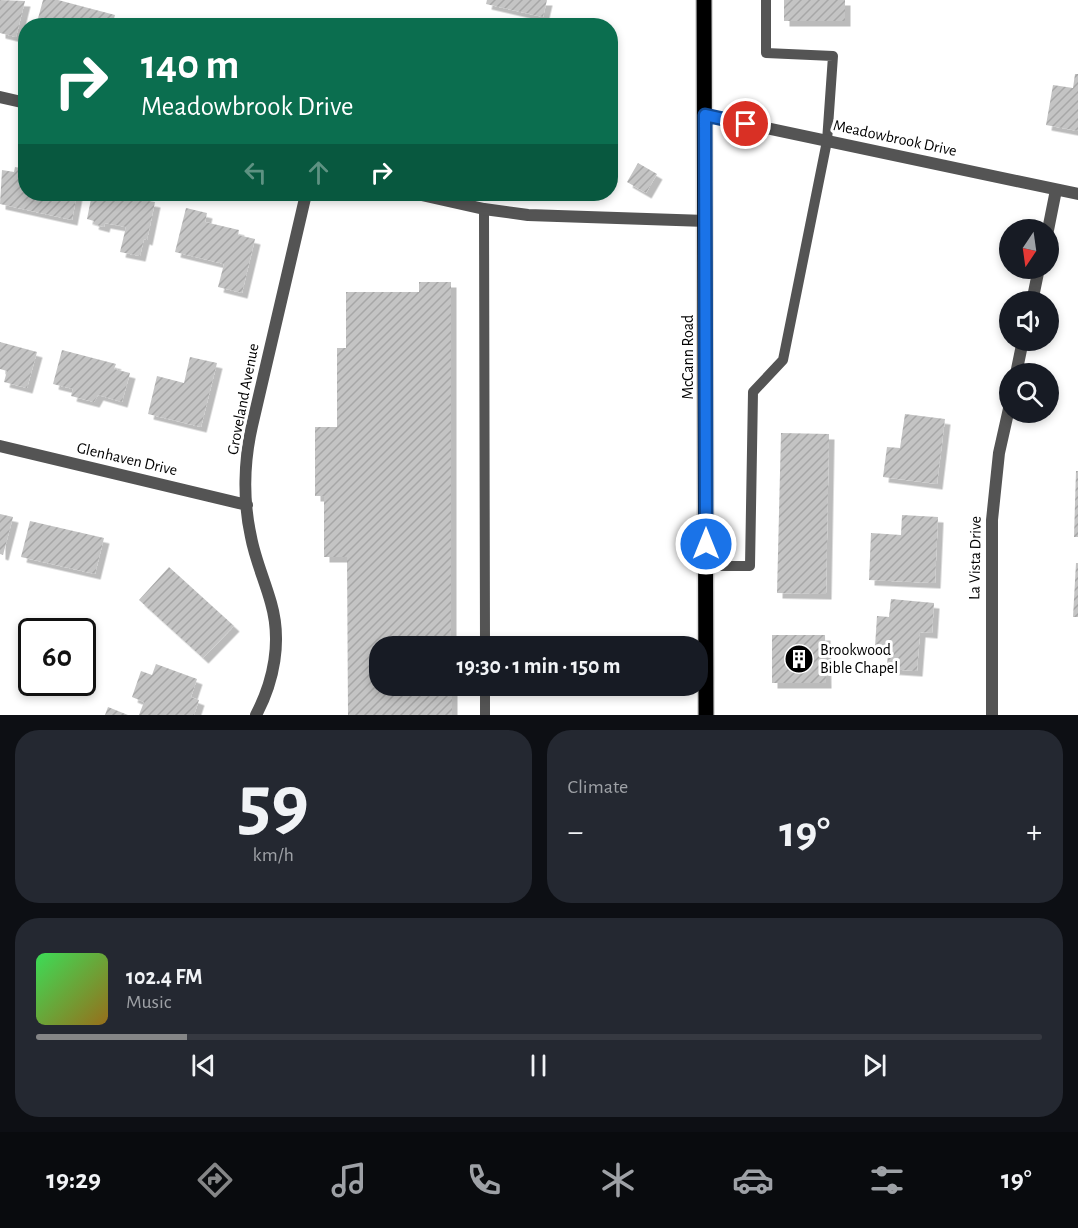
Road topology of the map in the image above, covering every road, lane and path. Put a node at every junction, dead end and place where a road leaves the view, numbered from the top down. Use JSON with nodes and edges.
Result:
{"nodes":[{"id":1,"x":704,"y":0,"type":"edge"},
{"id":2,"x":766,"y":0,"type":"edge"},
{"id":3,"x":0,"y":97,"type":"edge"},
{"id":4,"x":18,"y":101,"type":"edge"},
{"id":5,"x":705,"y":115,"type":"junction"},
{"id":6,"x":827,"y":141,"type":"junction"},
{"id":7,"x":1056,"y":190,"type":"junction"},
{"id":8,"x":1078,"y":194,"type":"edge"},
{"id":9,"x":304,"y":201,"type":"edge"},
{"id":10,"x":448,"y":201,"type":"edge"},
{"id":11,"x":484,"y":209,"type":"junction"},
{"id":12,"x":1050,"y":219,"type":"edge"},
{"id":13,"x":706,"y":220,"type":"junction"},
{"id":14,"x":1006,"y":423,"type":"edge"},
{"id":15,"x":0,"y":446,"type":"edge"},
{"id":16,"x":247,"y":505,"type":"junction"},
{"id":17,"x":706,"y":566,"type":"junction"},
{"id":18,"x":485,"y":636,"type":"edge"},
{"id":19,"x":485,"y":696,"type":"edge"},
{"id":20,"x":256,"y":715,"type":"edge"},
{"id":21,"x":485,"y":715,"type":"edge"},
{"id":22,"x":706,"y":715,"type":"edge"},
{"id":23,"x":992,"y":715,"type":"edge"}],
"edges":[{"from":1,"to":5,"type":"main road","name":"McCann Road"},
{"from":2,"to":6,"type":"lane"},
{"from":3,"to":4,"type":"street"},
{"from":5,"to":6,"type":"street","name":"Meadowbrook Drive"},
{"from":5,"to":13,"type":"main road","name":"McCann Road"},
{"from":6,"to":7,"type":"street","name":"Meadowbrook Drive"},
{"from":6,"to":17,"type":"lane"},
{"from":7,"to":8,"type":"street","name":"Meadowbrook Drive"},
{"from":7,"to":12,"type":"street"},
{"from":9,"to":16,"type":"street","name":"Groveland Avenue"},
{"from":10,"to":11,"type":"street"},
{"from":11,"to":13,"type":"street"},
{"from":11,"to":18,"type":"lane"},
{"from":13,"to":17,"type":"main road","name":"McCann Road"},
{"from":14,"to":23,"type":"street","name":"La Vista Drive"},
{"from":15,"to":16,"type":"street","name":"Glenhaven Drive"},
{"from":16,"to":20,"type":"street","name":"Groveland Avenue"},
{"from":17,"to":22,"type":"main road","name":"McCann Road"},
{"from":19,"to":21,"type":"lane"}]}
